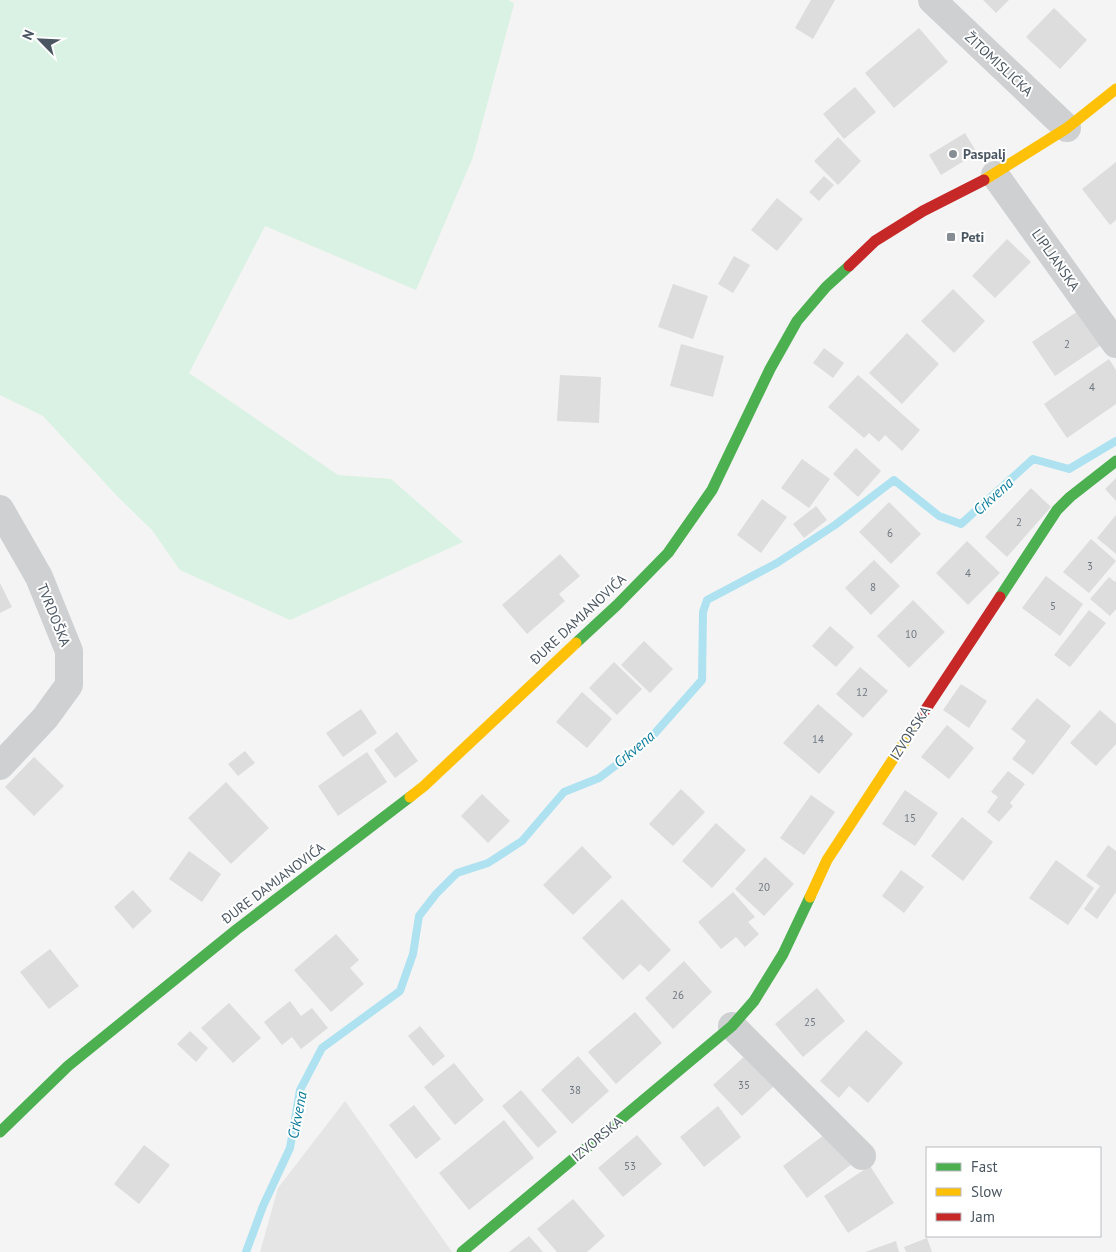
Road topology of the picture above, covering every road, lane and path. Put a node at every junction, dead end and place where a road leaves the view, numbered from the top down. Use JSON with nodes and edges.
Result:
{"nodes":[{"id":1,"x":932,"y":0,"type":"edge"},
{"id":2,"x":1116,"y":89,"type":"edge"},
{"id":3,"x":1067,"y":128,"type":"junction"},
{"id":4,"x":995,"y":175,"type":"junction"},
{"id":5,"x":1116,"y":344,"type":"edge"},
{"id":6,"x":1116,"y":461,"type":"edge"},
{"id":7,"x":0,"y":509,"type":"edge"},
{"id":8,"x":0,"y":766,"type":"edge"},
{"id":9,"x":732,"y":1026,"type":"junction"},
{"id":10,"x":0,"y":1132,"type":"edge"},
{"id":11,"x":862,"y":1156,"type":"dead end"},
{"id":12,"x":462,"y":1252,"type":"edge"}],
"edges":[{"from":1,"to":3,"type":"street","name":"ŽITOMISLIĆKA"},
{"from":2,"to":3,"type":"main road","name":"ĐURE DAMJANOVIĆA"},
{"from":3,"to":4,"type":"main road","name":"ĐURE DAMJANOVIĆA"},
{"from":4,"to":5,"type":"street","name":"LIPLJANSKA"},
{"from":4,"to":10,"type":"main road","name":"ĐURE DAMJANOVIĆA"},
{"from":6,"to":9,"type":"main road","name":"IZVORSKA"},
{"from":7,"to":8,"type":"street","name":"TVRDOŠKA"},
{"from":9,"to":11,"type":"street"},
{"from":9,"to":12,"type":"main road","name":"IZVORSKA"}]}
